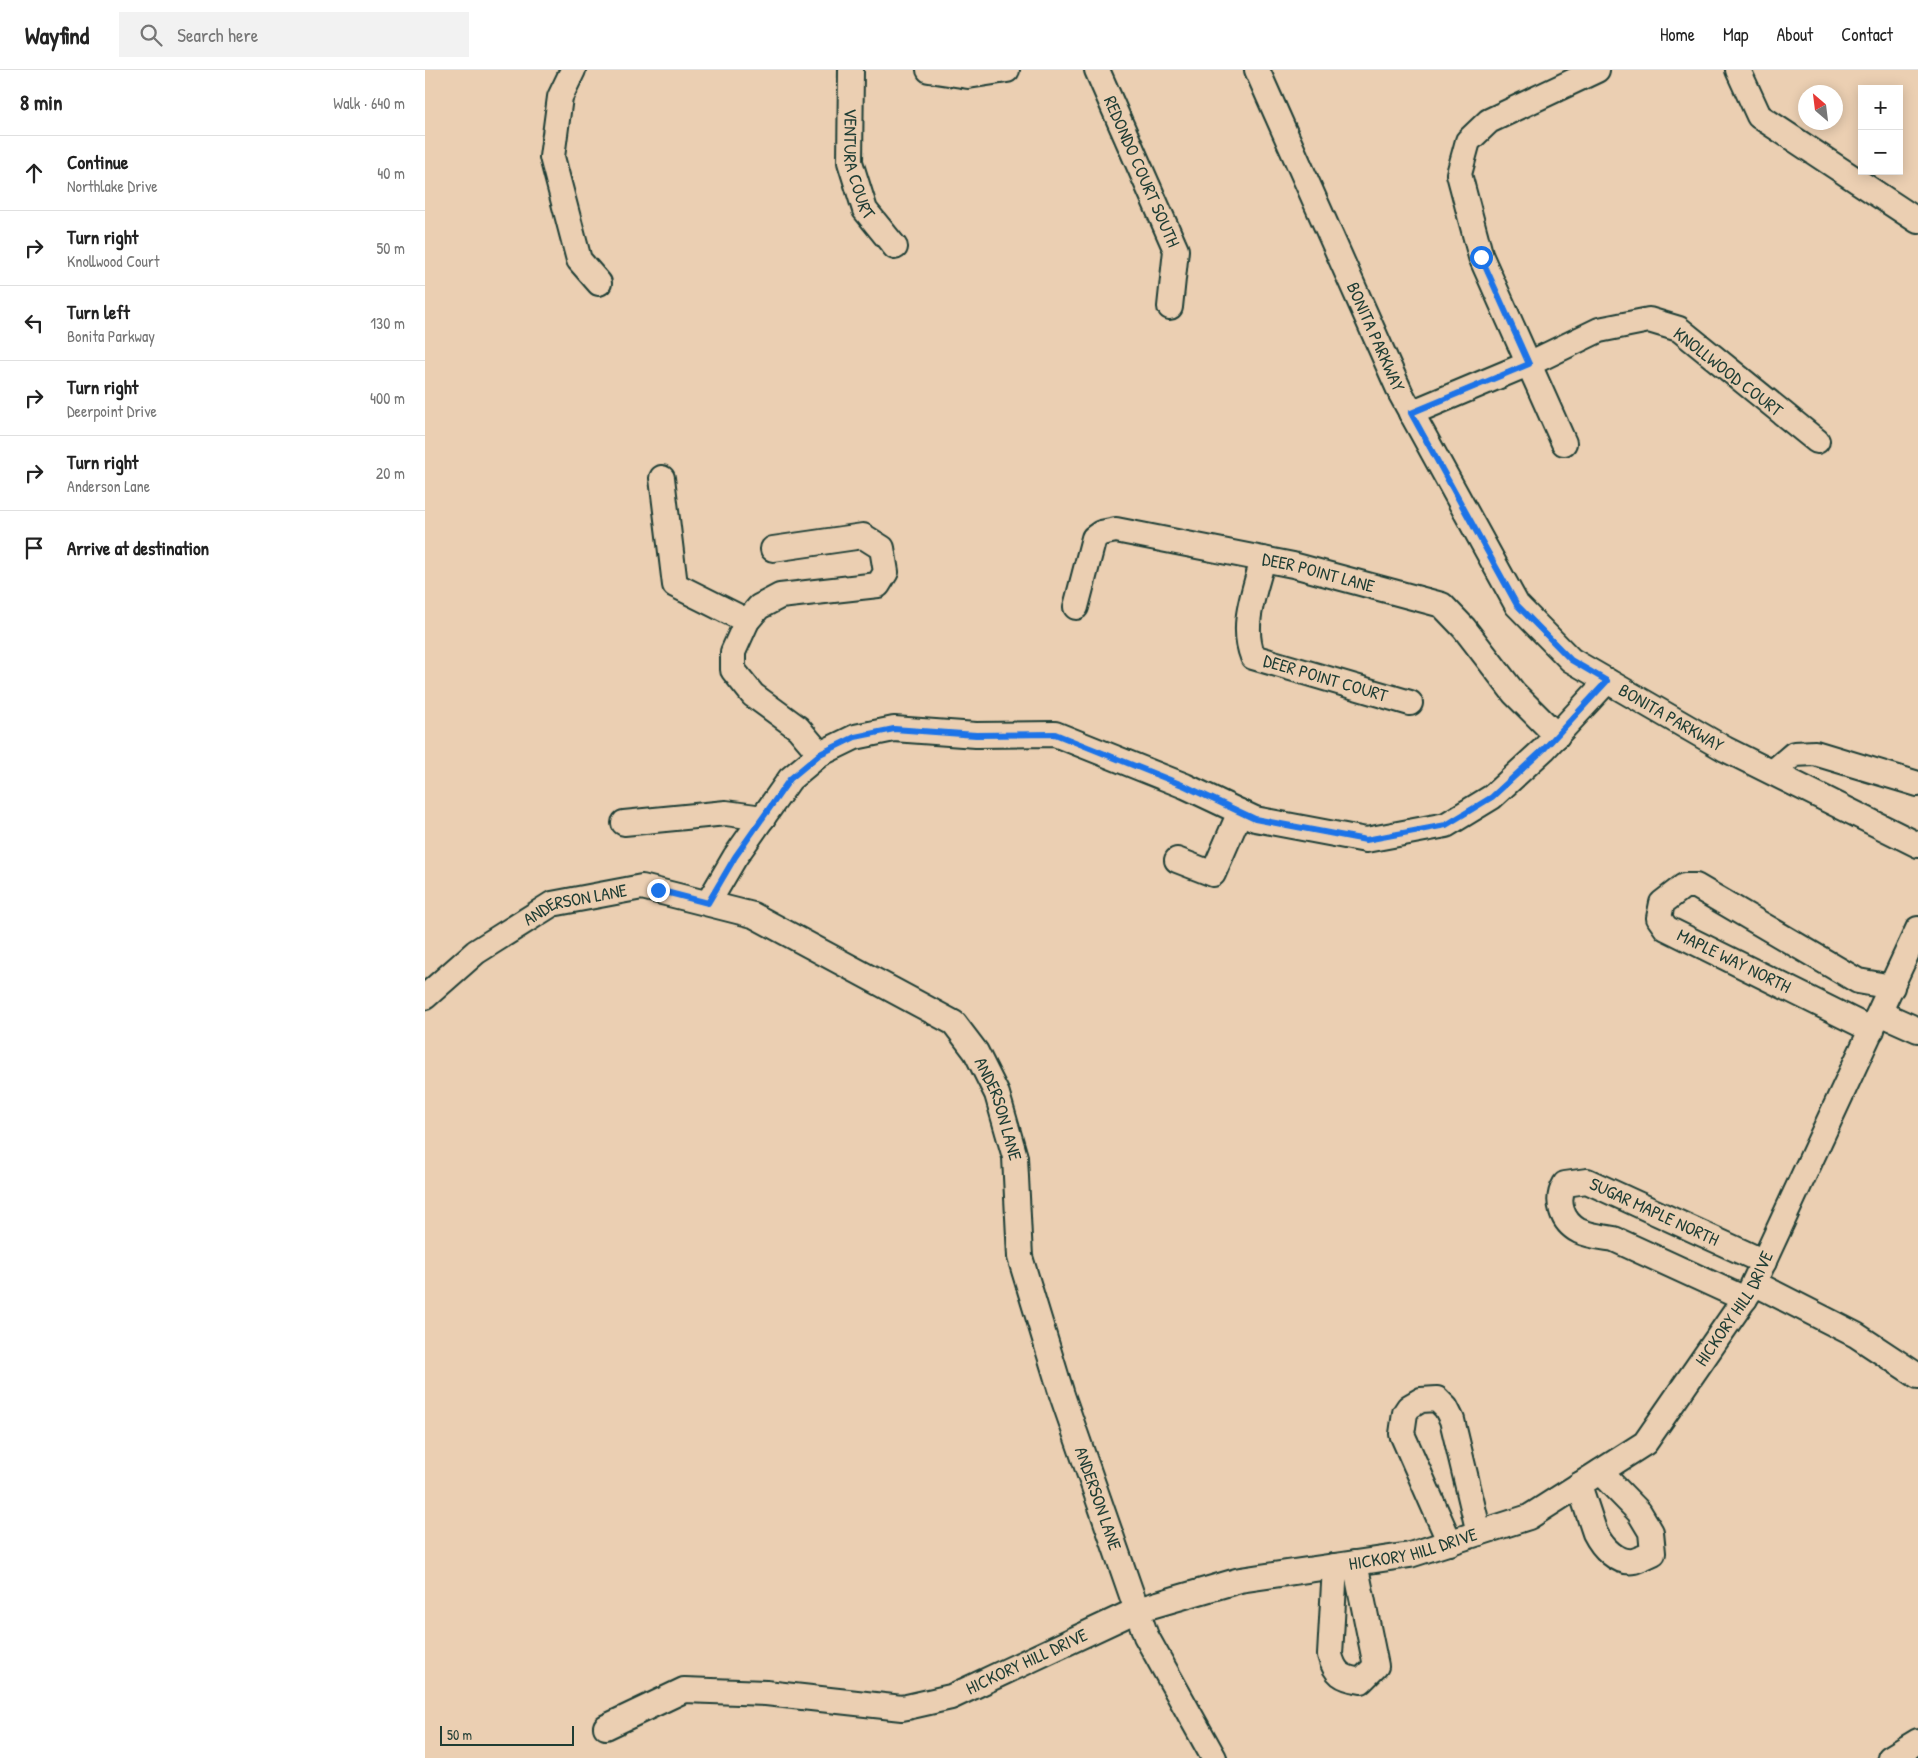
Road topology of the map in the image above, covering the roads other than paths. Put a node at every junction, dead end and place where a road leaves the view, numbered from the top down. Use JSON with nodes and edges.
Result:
{"nodes":[{"id":1,"x":573,"y":70,"type":"edge"},
{"id":2,"x":851,"y":70,"type":"edge"},
{"id":3,"x":929,"y":70,"type":"edge"},
{"id":4,"x":1007,"y":70,"type":"edge"},
{"id":5,"x":1097,"y":70,"type":"edge"},
{"id":6,"x":1257,"y":70,"type":"edge"},
{"id":7,"x":1597,"y":70,"type":"edge"},
{"id":8,"x":1738,"y":70,"type":"edge"},
{"id":9,"x":1918,"y":221,"type":"edge"},
{"id":10,"x":895,"y":247,"type":"dead end"},
{"id":11,"x":599,"y":283,"type":"dead end"},
{"id":12,"x":1170,"y":307,"type":"dead end"},
{"id":13,"x":1529,"y":364,"type":"junction"},
{"id":14,"x":1411,"y":413,"type":"junction"},
{"id":15,"x":1817,"y":441,"type":"dead end"},
{"id":16,"x":1564,"y":443,"type":"dead end"},
{"id":17,"x":662,"y":478,"type":"dead end"},
{"id":18,"x":773,"y":549,"type":"dead end"},
{"id":19,"x":1263,"y":559,"type":"junction"},
{"id":20,"x":1075,"y":607,"type":"dead end"},
{"id":21,"x":747,"y":621,"type":"junction"},
{"id":22,"x":1607,"y":681,"type":"junction"},
{"id":23,"x":1409,"y":703,"type":"dead end"},
{"id":24,"x":1557,"y":736,"type":"junction"},
{"id":25,"x":820,"y":754,"type":"junction"},
{"id":26,"x":1773,"y":772,"type":"junction"},
{"id":27,"x":1918,"y":784,"type":"edge"},
{"id":28,"x":1240,"y":812,"type":"junction"},
{"id":29,"x":763,"y":818,"type":"junction"},
{"id":30,"x":624,"y":824,"type":"dead end"},
{"id":31,"x":1918,"y":845,"type":"edge"},
{"id":32,"x":1177,"y":860,"type":"dead end"},
{"id":33,"x":708,"y":903,"type":"junction"},
{"id":34,"x":1918,"y":929,"type":"edge"},
{"id":35,"x":1892,"y":987,"type":"junction"},
{"id":36,"x":425,"y":997,"type":"edge"},
{"id":37,"x":1876,"y":1021,"type":"junction"},
{"id":38,"x":1918,"y":1030,"type":"edge"},
{"id":39,"x":1754,"y":1281,"type":"junction"},
{"id":40,"x":1918,"y":1376,"type":"edge"},
{"id":41,"x":1600,"y":1472,"type":"junction"},
{"id":42,"x":1579,"y":1485,"type":"junction"},
{"id":43,"x":1479,"y":1533,"type":"junction"},
{"id":44,"x":1450,"y":1543,"type":"junction"},
{"id":45,"x":1137,"y":1610,"type":"junction"},
{"id":46,"x":606,"y":1727,"type":"dead end"},
{"id":47,"x":1918,"y":1741,"type":"edge"},
{"id":48,"x":1214,"y":1758,"type":"edge"},
{"id":49,"x":1890,"y":1758,"type":"edge"}],
"edges":[{"from":1,"to":11,"type":"street"},
{"from":2,"to":10,"type":"street","name":"VENTURA COURT"},
{"from":3,"to":4,"type":"street"},
{"from":5,"to":12,"type":"street","name":"REDONDO COURT SOUTH"},
{"from":6,"to":14,"type":"street","name":"BONITA PARKWAY"},
{"from":7,"to":13,"type":"street"},
{"from":8,"to":9,"type":"street"},
{"from":13,"to":14,"type":"street","name":"KNOLLWOOD COURT"},
{"from":13,"to":15,"type":"street","name":"KNOLLWOOD COURT"},
{"from":13,"to":16,"type":"street"},
{"from":14,"to":22,"type":"street","name":"BONITA PARKWAY"},
{"from":17,"to":21,"type":"street"},
{"from":18,"to":21,"type":"street"},
{"from":19,"to":20,"type":"street","name":"DEER POINT LANE"},
{"from":19,"to":23,"type":"street","name":"DEER POINT COURT"},
{"from":19,"to":24,"type":"street","name":"DEER POINT LANE"},
{"from":21,"to":25,"type":"street"},
{"from":22,"to":24,"type":"street"},
{"from":22,"to":26,"type":"street","name":"BONITA PARKWAY"},
{"from":24,"to":28,"type":"street"},
{"from":25,"to":28,"type":"street"},
{"from":25,"to":29,"type":"street"},
{"from":26,"to":27,"type":"street"},
{"from":26,"to":31,"type":"street","name":"BONITA PARKWAY"},
{"from":28,"to":32,"type":"street"},
{"from":29,"to":30,"type":"street"},
{"from":29,"to":33,"type":"street"},
{"from":33,"to":36,"type":"street","name":"ANDERSON LANE"},
{"from":33,"to":45,"type":"street","name":"ANDERSON LANE"},
{"from":34,"to":35,"type":"street","name":"HICKORY HILL DRIVE"},
{"from":35,"to":37,"type":"street","name":"HICKORY HILL DRIVE"},
{"from":35,"to":37,"type":"street","name":"MAPLE WAY NORTH"},
{"from":37,"to":38,"type":"street","name":"MAPLE WAY NORTH"},
{"from":37,"to":39,"type":"street","name":"HICKORY HILL DRIVE"},
{"from":39,"to":39,"type":"street","name":"SUGAR MAPLE NORTH"},
{"from":39,"to":40,"type":"street"},
{"from":39,"to":41,"type":"street","name":"HICKORY HILL DRIVE"},
{"from":41,"to":42,"type":"street","name":"HICKORY HILL DRIVE"},
{"from":41,"to":42,"type":"street"},
{"from":42,"to":43,"type":"street","name":"HICKORY HILL DRIVE"},
{"from":43,"to":44,"type":"street","name":"HICKORY HILL DRIVE"},
{"from":43,"to":44,"type":"street"},
{"from":44,"to":45,"type":"street","name":"HICKORY HILL DRIVE"},
{"from":45,"to":46,"type":"street","name":"HICKORY HILL DRIVE"},
{"from":45,"to":48,"type":"street","name":"ANDERSON LANE"},
{"from":47,"to":49,"type":"street"}]}
